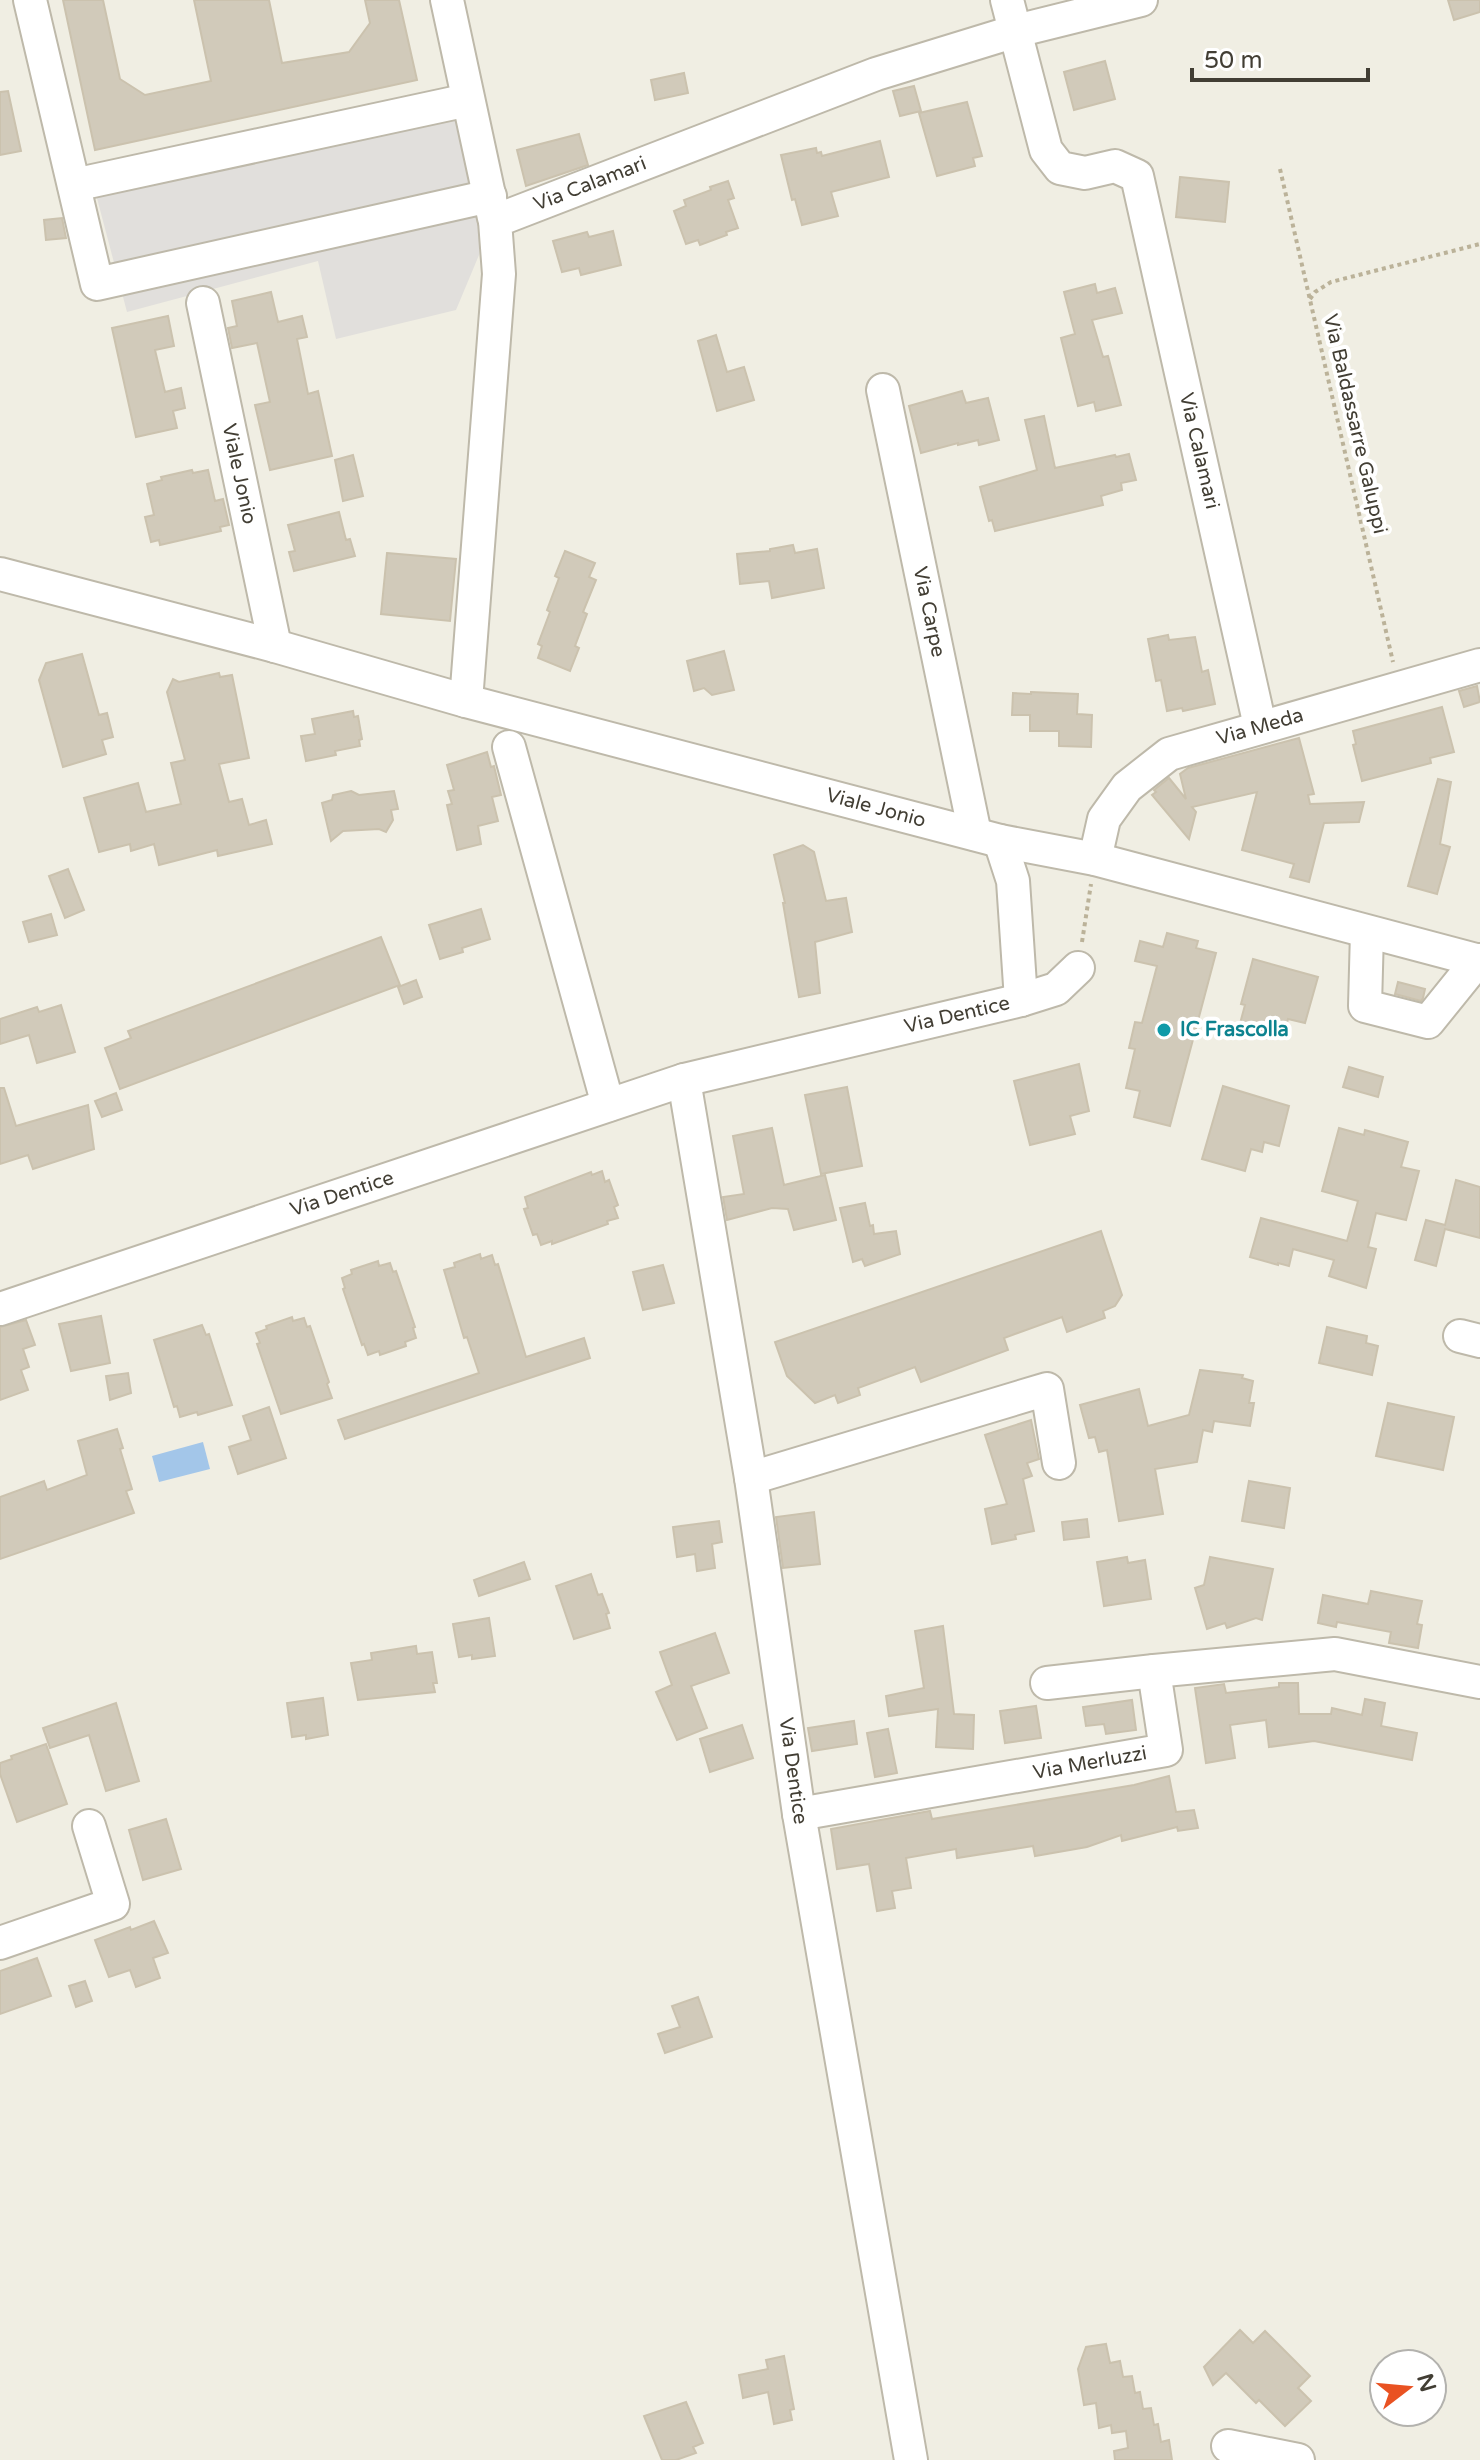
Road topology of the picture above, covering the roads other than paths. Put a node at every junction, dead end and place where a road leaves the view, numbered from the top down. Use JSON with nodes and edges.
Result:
{"nodes":[{"id":1,"x":30,"y":0,"type":"edge"},
{"id":2,"x":447,"y":0,"type":"edge"},
{"id":3,"x":1007,"y":0,"type":"edge"},
{"id":4,"x":1141,"y":0,"type":"edge"},
{"id":5,"x":1016,"y":31,"type":"junction"},
{"id":6,"x":468,"y":100,"type":"junction"},
{"id":7,"x":74,"y":185,"type":"junction"},
{"id":8,"x":492,"y":208,"type":"junction"},
{"id":9,"x":203,"y":303,"type":"dead end"},
{"id":10,"x":883,"y":390,"type":"dead end"},
{"id":11,"x":0,"y":574,"type":"edge"},
{"id":12,"x":275,"y":646,"type":"junction"},
{"id":13,"x":1480,"y":665,"type":"edge"},
{"id":14,"x":466,"y":701,"type":"junction"},
{"id":15,"x":1260,"y":726,"type":"junction"},
{"id":16,"x":509,"y":747,"type":"dead end"},
{"id":17,"x":988,"y":838,"type":"junction"},
{"id":18,"x":1048,"y":850,"type":"junction"},
{"id":19,"x":1095,"y":859,"type":"junction"},
{"id":20,"x":1013,"y":881,"type":"junction"},
{"id":21,"x":1367,"y":932,"type":"junction"},
{"id":22,"x":1479,"y":961,"type":"edge"},
{"id":23,"x":1078,"y":968,"type":"road end"},
{"id":24,"x":1021,"y":1000,"type":"junction"},
{"id":25,"x":684,"y":1080,"type":"junction"},
{"id":26,"x":608,"y":1105,"type":"junction"},
{"id":27,"x":0,"y":1309,"type":"edge"},
{"id":28,"x":1059,"y":1463,"type":"dead end"},
{"id":29,"x":751,"y":1478,"type":"junction"},
{"id":30,"x":1154,"y":1671,"type":"junction"},
{"id":31,"x":1480,"y":1682,"type":"edge"},
{"id":32,"x":1047,"y":1683,"type":"dead end"},
{"id":33,"x":799,"y":1814,"type":"junction"},
{"id":34,"x":89,"y":1826,"type":"dead end"},
{"id":35,"x":0,"y":1943,"type":"edge"},
{"id":36,"x":1228,"y":2446,"type":"dead end"},
{"id":37,"x":911,"y":2460,"type":"edge"},
{"id":38,"x":1298,"y":2460,"type":"edge"}],
"edges":[{"from":1,"to":7,"type":"street"},
{"from":2,"to":6,"type":"street"},
{"from":3,"to":5,"type":"street"},
{"from":4,"to":5,"type":"street","name":"Via Calamari"},
{"from":5,"to":8,"type":"street","name":"Via Calamari"},
{"from":5,"to":15,"type":"street","name":"Via Calamari"},
{"from":6,"to":7,"type":"street"},
{"from":6,"to":8,"type":"street"},
{"from":7,"to":8,"type":"street","name":"Via Calamari"},
{"from":8,"to":14,"type":"street"},
{"from":9,"to":12,"type":"street","name":"Viale Jonio"},
{"from":10,"to":17,"type":"street","name":"Via Carpe"},
{"from":11,"to":12,"type":"street","name":"Viale Jonio"},
{"from":12,"to":14,"type":"street","name":"Viale Jonio"},
{"from":13,"to":15,"type":"street","name":"Via Meda"},
{"from":14,"to":17,"type":"street","name":"Viale Jonio"},
{"from":15,"to":19,"type":"street","name":"Via Meda"},
{"from":16,"to":26,"type":"street"},
{"from":17,"to":18,"type":"street","name":"Viale Jonio"},
{"from":17,"to":20,"type":"street","name":"Via Dentice"},
{"from":18,"to":19,"type":"street","name":"Viale Jonio"},
{"from":18,"to":20,"type":"street"},
{"from":19,"to":21,"type":"street","name":"Viale Jonio"},
{"from":20,"to":24,"type":"street","name":"Via Dentice"},
{"from":21,"to":22,"type":"street","name":"Viale Jonio"},
{"from":21,"to":22,"type":"street"},
{"from":23,"to":24,"type":"street"},
{"from":24,"to":25,"type":"street","name":"Via Dentice"},
{"from":25,"to":26,"type":"street","name":"Via Dentice"},
{"from":25,"to":29,"type":"street","name":"Via Dentice"},
{"from":26,"to":27,"type":"street","name":"Via Dentice"},
{"from":28,"to":29,"type":"street"},
{"from":29,"to":33,"type":"street","name":"Via Dentice"},
{"from":30,"to":31,"type":"street"},
{"from":30,"to":32,"type":"street"},
{"from":30,"to":33,"type":"street","name":"Via Merluzzi"},
{"from":33,"to":37,"type":"street","name":"Via Dentice"},
{"from":34,"to":35,"type":"street"},
{"from":36,"to":38,"type":"street"}]}
